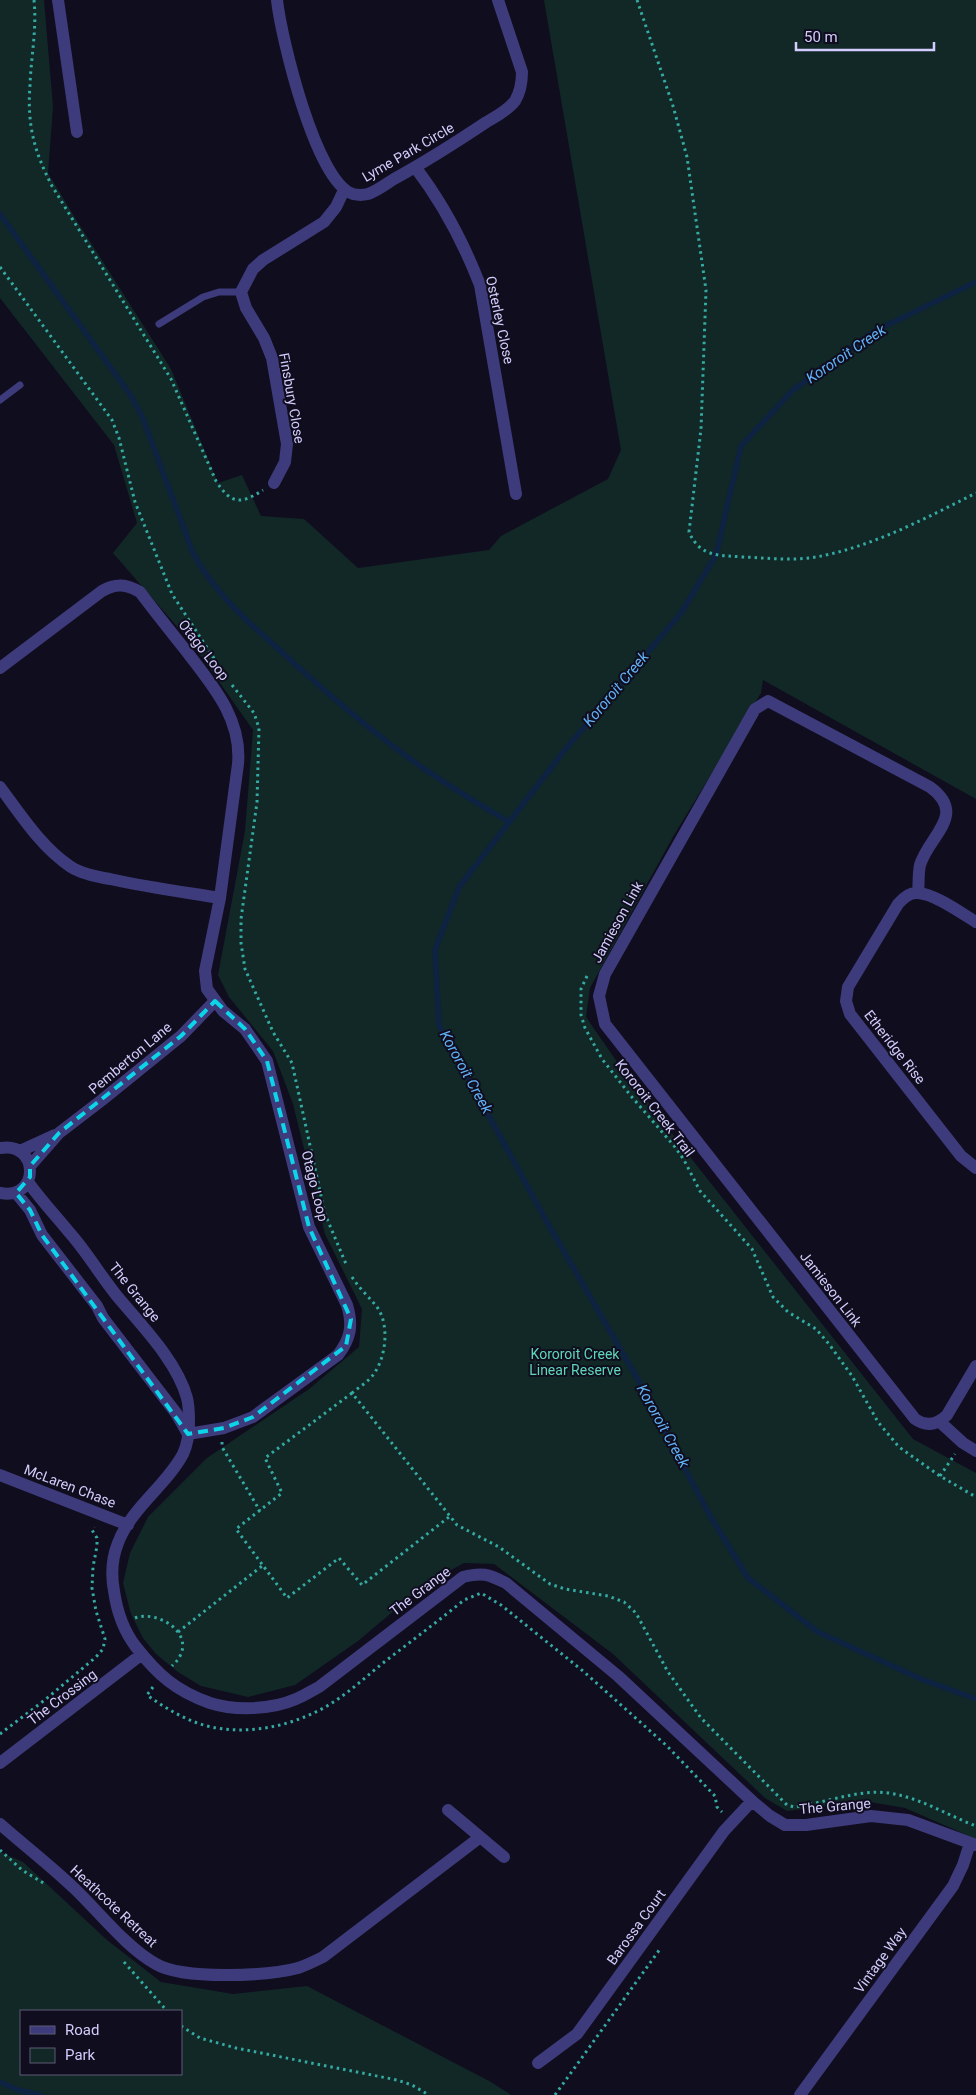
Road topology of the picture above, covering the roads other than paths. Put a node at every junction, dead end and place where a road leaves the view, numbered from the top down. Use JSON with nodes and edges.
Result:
{"nodes":[{"id":1,"x":58,"y":0,"type":"edge"},
{"id":2,"x":277,"y":0,"type":"edge"},
{"id":3,"x":498,"y":0,"type":"edge"},
{"id":4,"x":77,"y":132,"type":"dead end"},
{"id":5,"x":415,"y":167,"type":"junction"},
{"id":6,"x":344,"y":190,"type":"junction"},
{"id":7,"x":241,"y":292,"type":"junction"},
{"id":8,"x":159,"y":324,"type":"dead end"},
{"id":9,"x":20,"y":384,"type":"dead end"},
{"id":10,"x":0,"y":400,"type":"edge"},
{"id":11,"x":274,"y":483,"type":"road end"},
{"id":12,"x":516,"y":494,"type":"dead end"},
{"id":13,"x":0,"y":668,"type":"edge"},
{"id":14,"x":0,"y":787,"type":"edge"},
{"id":15,"x":918,"y":893,"type":"junction"},
{"id":16,"x":220,"y":898,"type":"junction"},
{"id":17,"x":976,"y":922,"type":"edge"},
{"id":18,"x":215,"y":1000,"type":"junction"},
{"id":19,"x":59,"y":1133,"type":"junction"},
{"id":20,"x":0,"y":1148,"type":"edge"},
{"id":21,"x":20,"y":1151,"type":"junction"},
{"id":22,"x":30,"y":1166,"type":"junction"},
{"id":23,"x":976,"y":1168,"type":"edge"},
{"id":24,"x":28,"y":1182,"type":"junction"},
{"id":25,"x":0,"y":1193,"type":"edge"},
{"id":26,"x":16,"y":1193,"type":"junction"},
{"id":27,"x":976,"y":1366,"type":"edge"},
{"id":28,"x":940,"y":1422,"type":"junction"},
{"id":29,"x":188,"y":1434,"type":"junction"},
{"id":30,"x":976,"y":1451,"type":"edge"},
{"id":31,"x":0,"y":1475,"type":"edge"},
{"id":32,"x":128,"y":1525,"type":"junction"},
{"id":33,"x":142,"y":1654,"type":"junction"},
{"id":34,"x":0,"y":1763,"type":"edge"},
{"id":35,"x":752,"y":1801,"type":"junction"},
{"id":36,"x":448,"y":1810,"type":"dead end"},
{"id":37,"x":0,"y":1824,"type":"edge"},
{"id":38,"x":479,"y":1838,"type":"junction"},
{"id":39,"x":973,"y":1844,"type":"edge"},
{"id":40,"x":504,"y":1857,"type":"dead end"},
{"id":41,"x":538,"y":2063,"type":"dead end"},
{"id":42,"x":800,"y":2095,"type":"edge"}],
"edges":[{"from":1,"to":4,"type":"street"},
{"from":2,"to":6,"type":"street"},
{"from":3,"to":5,"type":"street","name":"Lyme Park Circle"},
{"from":5,"to":6,"type":"street","name":"Lyme Park Circle"},
{"from":5,"to":12,"type":"street","name":"Osterley Close"},
{"from":6,"to":7,"type":"street"},
{"from":7,"to":8,"type":"lane"},
{"from":7,"to":11,"type":"street","name":"Finsbury Close"},
{"from":9,"to":10,"type":"lane"},
{"from":13,"to":16,"type":"street","name":"Otago Loop"},
{"from":14,"to":16,"type":"street"},
{"from":15,"to":17,"type":"street"},
{"from":15,"to":23,"type":"street","name":"Etheridge Rise"},
{"from":15,"to":28,"type":"street","name":"Jamieson Link"},
{"from":16,"to":18,"type":"street","name":"Otago Loop"},
{"from":18,"to":19,"type":"street","name":"Pemberton Lane"},
{"from":18,"to":29,"type":"street","name":"Otago Loop"},
{"from":19,"to":21,"type":"street","name":"Pemberton Lane"},
{"from":19,"to":22,"type":"street","name":"Pemberton Lane"},
{"from":20,"to":21,"type":"street"},
{"from":21,"to":22,"type":"street"},
{"from":22,"to":24,"type":"street"},
{"from":24,"to":26,"type":"street"},
{"from":24,"to":29,"type":"street","name":"The Grange"},
{"from":25,"to":26,"type":"street"},
{"from":26,"to":29,"type":"street"},
{"from":27,"to":28,"type":"street"},
{"from":28,"to":30,"type":"street"},
{"from":29,"to":32,"type":"street","name":"The Grange"},
{"from":31,"to":32,"type":"street","name":"McLaren Chase"},
{"from":32,"to":33,"type":"street","name":"The Grange"},
{"from":33,"to":34,"type":"street","name":"The Crossing"},
{"from":33,"to":35,"type":"street","name":"The Grange"},
{"from":35,"to":39,"type":"street","name":"The Grange"},
{"from":35,"to":41,"type":"street","name":"Barossa Court"},
{"from":36,"to":38,"type":"street"},
{"from":37,"to":38,"type":"street","name":"Heathcote Retreat"},
{"from":38,"to":40,"type":"street"},
{"from":39,"to":42,"type":"street","name":"Vintage Way"}]}
